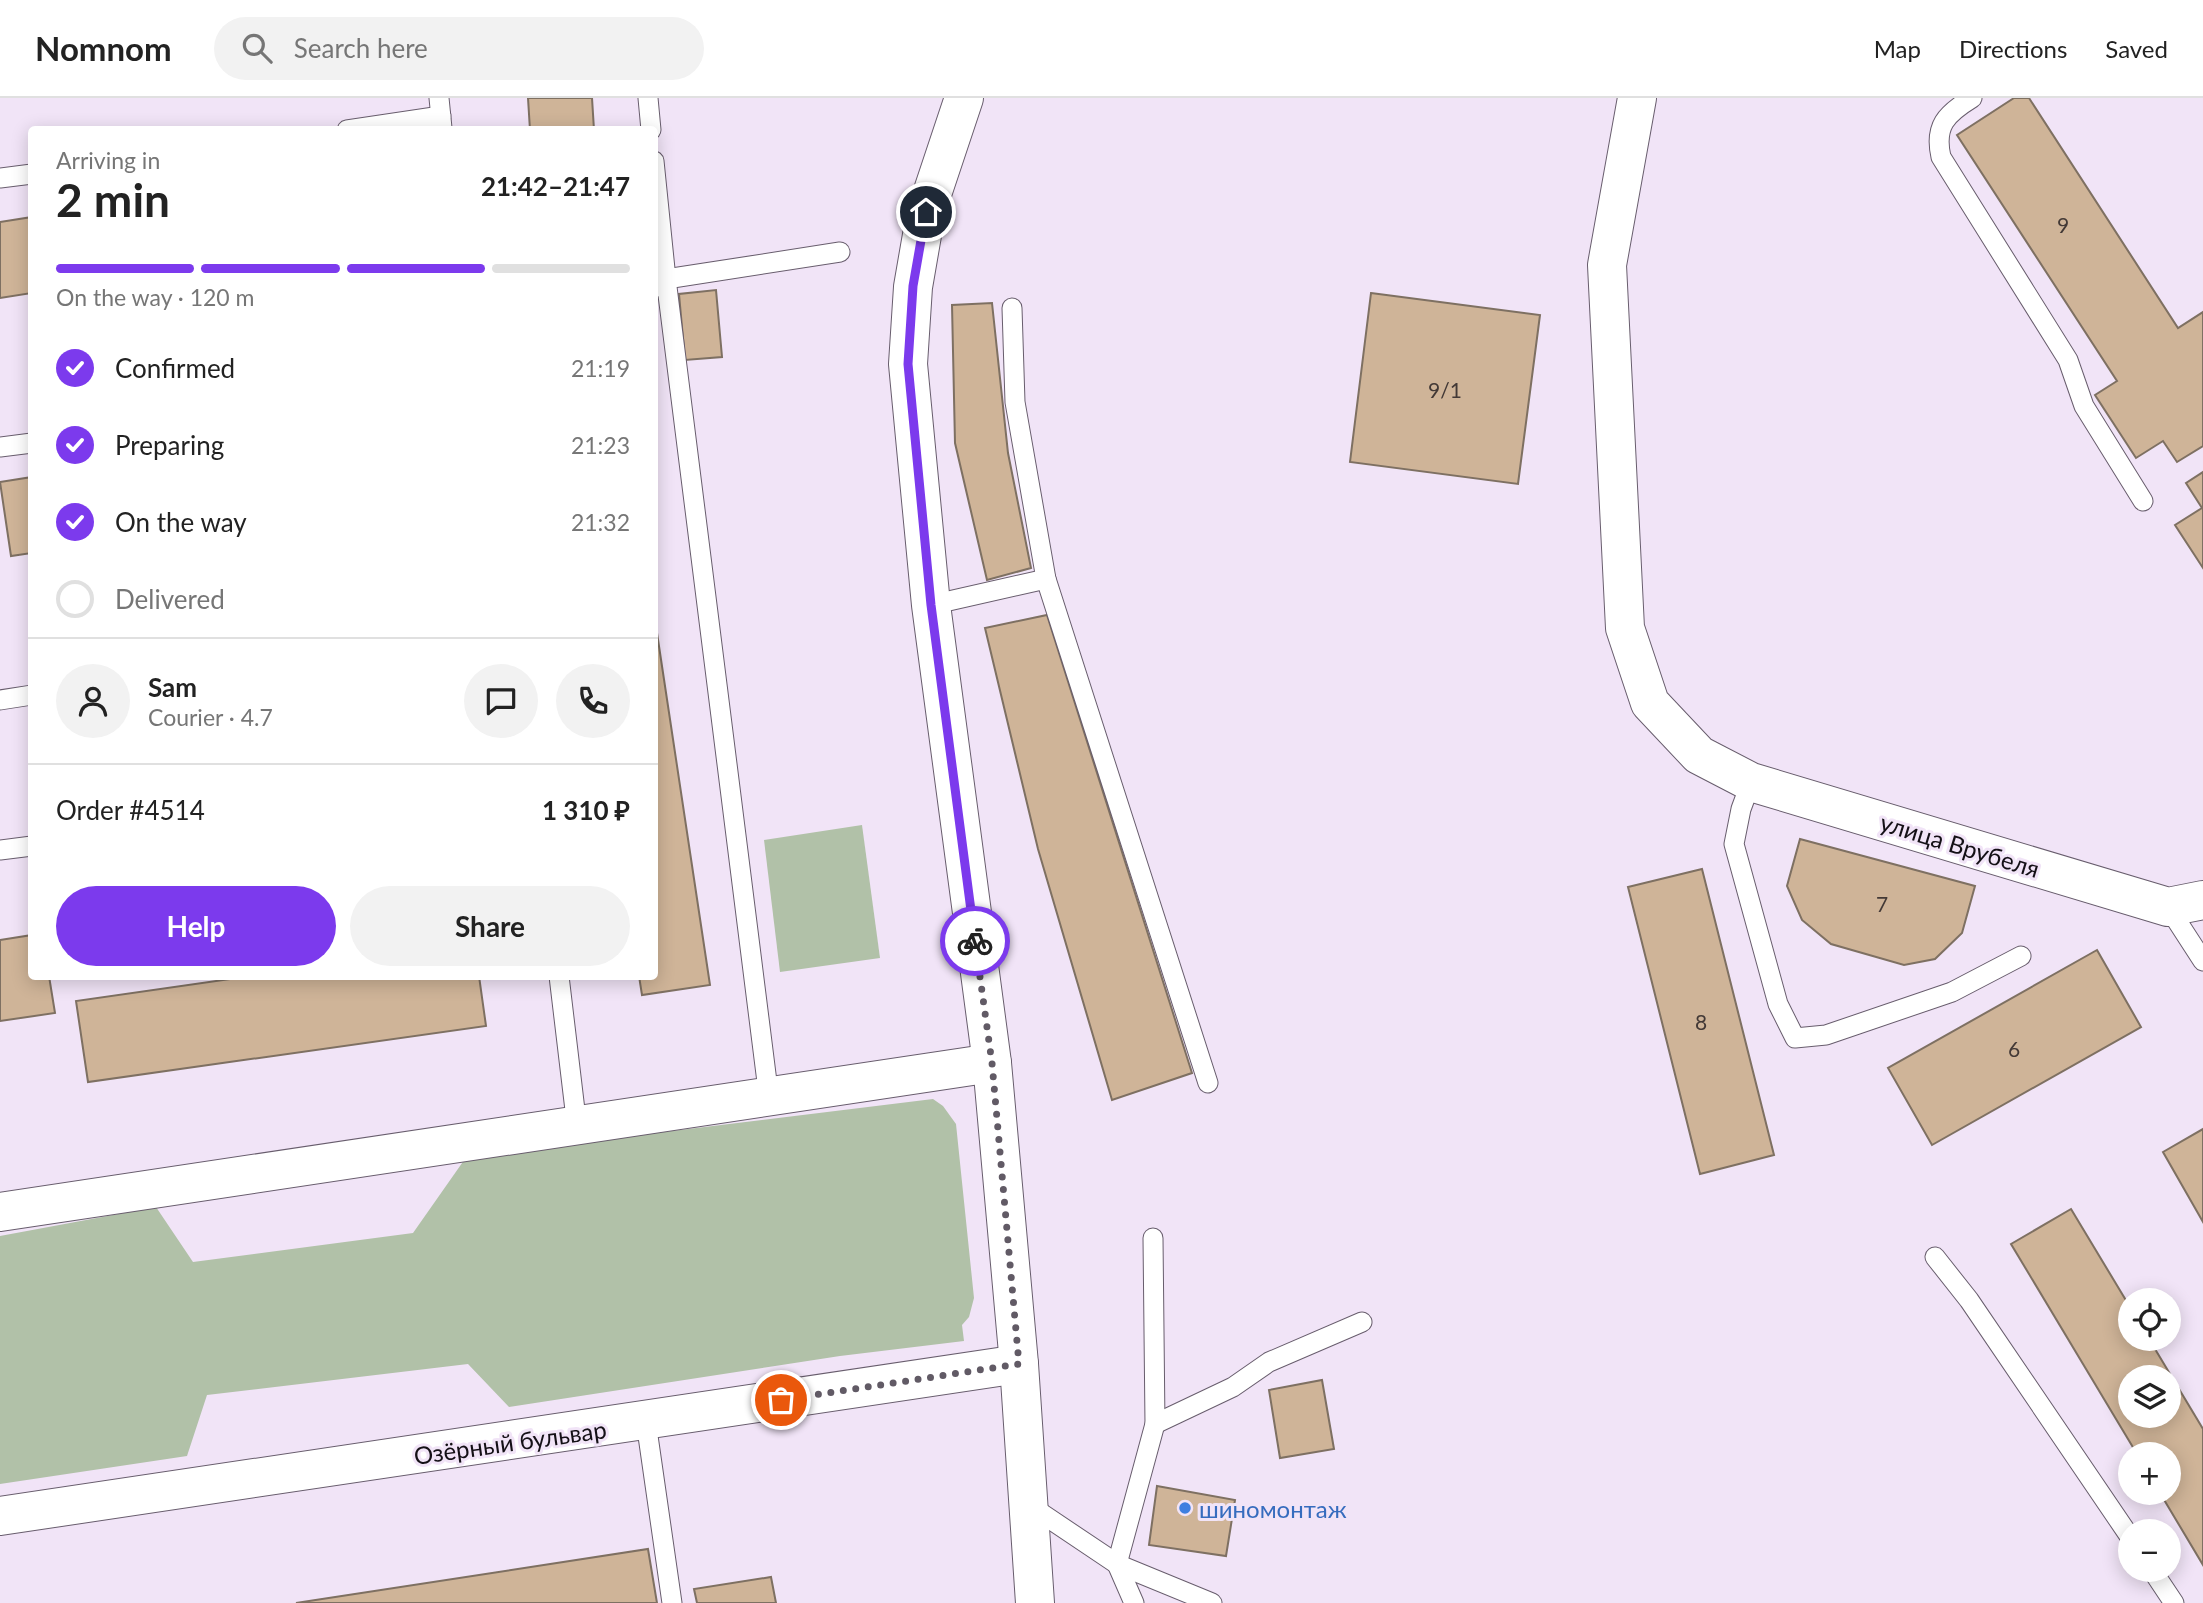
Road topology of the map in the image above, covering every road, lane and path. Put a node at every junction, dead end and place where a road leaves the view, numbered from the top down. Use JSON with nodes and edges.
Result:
{"nodes":[{"id":1,"x":648,"y":98,"type":"edge"},
{"id":2,"x":964,"y":98,"type":"edge"},
{"id":3,"x":1637,"y":98,"type":"edge"},
{"id":4,"x":1972,"y":98,"type":"edge"},
{"id":5,"x":441,"y":115,"type":"edge"},
{"id":6,"x":373,"y":126,"type":"edge"},
{"id":7,"x":651,"y":126,"type":"edge"},
{"id":8,"x":28,"y":174,"type":"edge"},
{"id":9,"x":0,"y":178,"type":"edge"},
{"id":10,"x":658,"y":244,"type":"edge"},
{"id":11,"x":840,"y":252,"type":"dead end"},
{"id":12,"x":660,"y":286,"type":"edge"},
{"id":13,"x":1012,"y":308,"type":"dead end"},
{"id":14,"x":28,"y":444,"type":"edge"},
{"id":15,"x":0,"y":447,"type":"edge"},
{"id":16,"x":2143,"y":501,"type":"dead end"},
{"id":17,"x":1046,"y":579,"type":"junction"},
{"id":18,"x":931,"y":605,"type":"junction"},
{"id":19,"x":28,"y":696,"type":"edge"},
{"id":20,"x":0,"y":699,"type":"edge"},
{"id":21,"x":1751,"y":782,"type":"junction"},
{"id":22,"x":28,"y":846,"type":"edge"},
{"id":23,"x":0,"y":850,"type":"edge"},
{"id":24,"x":2186,"y":904,"type":"edge"},
{"id":25,"x":2200,"y":951,"type":"edge"},
{"id":26,"x":2021,"y":956,"type":"dead end"},
{"id":27,"x":559,"y":980,"type":"edge"},
{"id":28,"x":992,"y":1063,"type":"junction"},
{"id":29,"x":1208,"y":1083,"type":"dead end"},
{"id":30,"x":769,"y":1098,"type":"junction"},
{"id":31,"x":577,"y":1127,"type":"junction"},
{"id":32,"x":0,"y":1212,"type":"edge"},
{"id":33,"x":1153,"y":1238,"type":"dead end"},
{"id":34,"x":1935,"y":1257,"type":"dead end"},
{"id":35,"x":1362,"y":1322,"type":"dead end"},
{"id":36,"x":1019,"y":1364,"type":"junction"},
{"id":37,"x":646,"y":1422,"type":"junction"},
{"id":38,"x":1155,"y":1424,"type":"junction"},
{"id":39,"x":1028,"y":1504,"type":"junction"},
{"id":40,"x":0,"y":1516,"type":"edge"},
{"id":41,"x":2118,"y":1519,"type":"edge"},
{"id":42,"x":1117,"y":1564,"type":"junction"},
{"id":43,"x":2160,"y":1582,"type":"edge"},
{"id":44,"x":672,"y":1603,"type":"edge"},
{"id":45,"x":1035,"y":1603,"type":"edge"},
{"id":46,"x":1134,"y":1603,"type":"edge"},
{"id":47,"x":1212,"y":1603,"type":"edge"},
{"id":48,"x":2175,"y":1603,"type":"edge"}],
"edges":[{"from":1,"to":7,"type":"lane"},
{"from":2,"to":18,"type":"street"},
{"from":3,"to":21,"type":"street","name":"улица Врубеля"},
{"from":4,"to":16,"type":"lane"},
{"from":5,"to":6,"type":"lane"},
{"from":8,"to":9,"type":"lane"},
{"from":10,"to":12,"type":"lane"},
{"from":11,"to":12,"type":"lane"},
{"from":12,"to":30,"type":"lane"},
{"from":13,"to":17,"type":"lane"},
{"from":14,"to":15,"type":"lane"},
{"from":17,"to":18,"type":"lane"},
{"from":17,"to":29,"type":"lane"},
{"from":18,"to":28,"type":"street"},
{"from":19,"to":20,"type":"lane"},
{"from":21,"to":24,"type":"street","name":"улица Врубеля"},
{"from":21,"to":26,"type":"lane"},
{"from":22,"to":23,"type":"lane"},
{"from":24,"to":25,"type":"lane","name":"улица Врубеля"},
{"from":27,"to":31,"type":"lane"},
{"from":28,"to":30,"type":"street"},
{"from":28,"to":36,"type":"street"},
{"from":30,"to":31,"type":"street"},
{"from":31,"to":32,"type":"street"},
{"from":33,"to":38,"type":"lane"},
{"from":34,"to":41,"type":"lane"},
{"from":35,"to":38,"type":"lane"},
{"from":36,"to":37,"type":"street","name":"Озёрный бульвар"},
{"from":36,"to":39,"type":"street"},
{"from":37,"to":40,"type":"street","name":"Озёрный бульвар"},
{"from":37,"to":44,"type":"lane"},
{"from":38,"to":42,"type":"lane"},
{"from":39,"to":42,"type":"lane"},
{"from":39,"to":45,"type":"street"},
{"from":42,"to":46,"type":"lane"},
{"from":42,"to":47,"type":"lane"},
{"from":43,"to":48,"type":"lane"}]}
